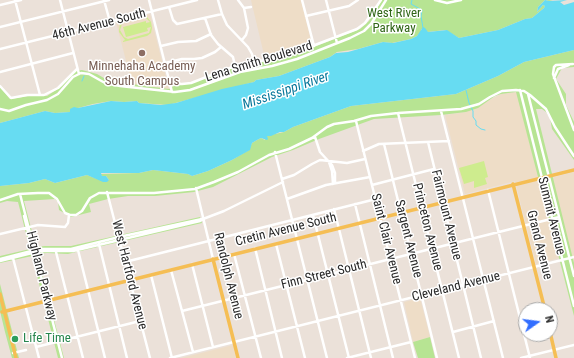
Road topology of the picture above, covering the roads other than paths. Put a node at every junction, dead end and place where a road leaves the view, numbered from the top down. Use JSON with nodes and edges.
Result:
{"nodes":[{"id":1,"x":21,"y":0,"type":"edge"},
{"id":2,"x":60,"y":0,"type":"edge"},
{"id":3,"x":104,"y":0,"type":"edge"},
{"id":4,"x":109,"y":0,"type":"edge"},
{"id":5,"x":148,"y":0,"type":"edge"},
{"id":6,"x":193,"y":0,"type":"edge"},
{"id":7,"x":197,"y":0,"type":"edge"},
{"id":8,"x":218,"y":0,"type":"edge"},
{"id":9,"x":238,"y":0,"type":"edge"},
{"id":10,"x":302,"y":0,"type":"edge"},
{"id":11,"x":326,"y":0,"type":"edge"},
{"id":12,"x":358,"y":0,"type":"edge"},
{"id":13,"x":375,"y":0,"type":"edge"},
{"id":14,"x":386,"y":0,"type":"edge"},
{"id":15,"x":435,"y":0,"type":"edge"},
{"id":16,"x":461,"y":0,"type":"edge"},
{"id":17,"x":16,"y":1,"type":"edge"},
{"id":18,"x":380,"y":1,"type":"edge"},
{"id":19,"x":0,"y":5,"type":"edge"},
{"id":20,"x":251,"y":6,"type":"dead end"},
{"id":21,"x":169,"y":7,"type":"junction"},
{"id":22,"x":244,"y":8,"type":"junction"},
{"id":23,"x":328,"y":10,"type":"junction"},
{"id":24,"x":63,"y":11,"type":"junction"},
{"id":25,"x":152,"y":11,"type":"junction"},
{"id":26,"x":222,"y":14,"type":"junction"},
{"id":27,"x":306,"y":16,"type":"junction"},
{"id":28,"x":205,"y":18,"type":"junction"},
{"id":29,"x":21,"y":22,"type":"junction"},
{"id":30,"x":110,"y":22,"type":"junction"},
{"id":31,"x":0,"y":27,"type":"edge"},
{"id":32,"x":68,"y":32,"type":"junction"},
{"id":33,"x":210,"y":34,"type":"junction"},
{"id":34,"x":335,"y":37,"type":"junction"},
{"id":35,"x":242,"y":40,"type":"junction"},
{"id":36,"x":26,"y":43,"type":"junction"},
{"id":37,"x":337,"y":43,"type":"junction"},
{"id":38,"x":161,"y":46,"type":"junction"},
{"id":39,"x":314,"y":46,"type":"junction"},
{"id":40,"x":221,"y":47,"type":"junction"},
{"id":41,"x":0,"y":49,"type":"edge"},
{"id":42,"x":73,"y":53,"type":"junction"},
{"id":43,"x":32,"y":63,"type":"junction"},
{"id":44,"x":165,"y":63,"type":"junction"},
{"id":45,"x":254,"y":63,"type":"junction"},
{"id":46,"x":573,"y":64,"type":"edge"},
{"id":47,"x":235,"y":66,"type":"junction"},
{"id":48,"x":77,"y":68,"type":"junction"},
{"id":49,"x":0,"y":72,"type":"edge"},
{"id":50,"x":79,"y":74,"type":"junction"},
{"id":51,"x":170,"y":84,"type":"junction"},
{"id":52,"x":0,"y":86,"type":"edge"},
{"id":53,"x":520,"y":90,"type":"junction"},
{"id":54,"x":172,"y":92,"type":"junction"},
{"id":55,"x":528,"y":93,"type":"junction"},
{"id":56,"x":40,"y":95,"type":"junction"},
{"id":57,"x":0,"y":109,"type":"edge"},
{"id":58,"x":441,"y":110,"type":"junction"},
{"id":59,"x":398,"y":113,"type":"junction"},
{"id":60,"x":356,"y":121,"type":"junction"},
{"id":61,"x":535,"y":124,"type":"junction"},
{"id":62,"x":529,"y":126,"type":"junction"},
{"id":63,"x":574,"y":130,"type":"edge"},
{"id":64,"x":316,"y":136,"type":"junction"},
{"id":65,"x":449,"y":141,"type":"junction"},
{"id":66,"x":428,"y":142,"type":"junction"},
{"id":67,"x":405,"y":143,"type":"junction"},
{"id":68,"x":384,"y":144,"type":"junction"},
{"id":69,"x":363,"y":151,"type":"junction"},
{"id":70,"x":275,"y":152,"type":"junction"},
{"id":71,"x":322,"y":156,"type":"junction"},
{"id":72,"x":574,"y":156,"type":"edge"},
{"id":73,"x":365,"y":159,"type":"junction"},
{"id":74,"x":320,"y":160,"type":"junction"},
{"id":75,"x":328,"y":161,"type":"junction"},
{"id":76,"x":434,"y":169,"type":"junction"},
{"id":77,"x":574,"y":170,"type":"edge"},
{"id":78,"x":413,"y":175,"type":"junction"},
{"id":79,"x":549,"y":176,"type":"junction"},
{"id":80,"x":370,"y":177,"type":"junction"},
{"id":81,"x":542,"y":177,"type":"junction"},
{"id":82,"x":282,"y":180,"type":"junction"},
{"id":83,"x":393,"y":180,"type":"junction"},
{"id":84,"x":334,"y":184,"type":"junction"},
{"id":85,"x":513,"y":184,"type":"junction"},
{"id":86,"x":372,"y":185,"type":"junction"},
{"id":87,"x":195,"y":189,"type":"junction"},
{"id":88,"x":488,"y":190,"type":"junction"},
{"id":89,"x":108,"y":192,"type":"junction"},
{"id":90,"x":19,"y":194,"type":"junction"},
{"id":91,"x":463,"y":196,"type":"junction"},
{"id":92,"x":287,"y":199,"type":"junction"},
{"id":93,"x":376,"y":199,"type":"junction"},
{"id":94,"x":0,"y":200,"type":"edge"},
{"id":95,"x":442,"y":202,"type":"junction"},
{"id":96,"x":355,"y":204,"type":"junction"},
{"id":97,"x":422,"y":207,"type":"junction"},
{"id":98,"x":334,"y":209,"type":"junction"},
{"id":99,"x":401,"y":212,"type":"junction"},
{"id":100,"x":69,"y":215,"type":"junction"},
{"id":101,"x":313,"y":215,"type":"junction"},
{"id":102,"x":380,"y":217,"type":"junction"},
{"id":103,"x":560,"y":217,"type":"junction"},
{"id":104,"x":203,"y":219,"type":"junction"},
{"id":105,"x":552,"y":219,"type":"junction"},
{"id":106,"x":292,"y":220,"type":"junction"},
{"id":107,"x":359,"y":222,"type":"junction"},
{"id":108,"x":524,"y":226,"type":"junction"},
{"id":109,"x":28,"y":227,"type":"junction"},
{"id":110,"x":339,"y":228,"type":"junction"},
{"id":111,"x":499,"y":232,"type":"junction"},
{"id":112,"x":318,"y":233,"type":"junction"},
{"id":113,"x":0,"y":234,"type":"edge"},
{"id":114,"x":119,"y":238,"type":"junction"},
{"id":115,"x":297,"y":238,"type":"junction"},
{"id":116,"x":473,"y":238,"type":"junction"},
{"id":117,"x":208,"y":241,"type":"junction"},
{"id":118,"x":276,"y":243,"type":"junction"},
{"id":119,"x":453,"y":243,"type":"junction"},
{"id":120,"x":98,"y":244,"type":"junction"},
{"id":121,"x":255,"y":248,"type":"junction"},
{"id":122,"x":77,"y":249,"type":"junction"},
{"id":123,"x":432,"y":249,"type":"junction"},
{"id":124,"x":56,"y":250,"type":"junction"},
{"id":125,"x":34,"y":251,"type":"junction"},
{"id":126,"x":234,"y":254,"type":"junction"},
{"id":127,"x":412,"y":254,"type":"junction"},
{"id":128,"x":13,"y":257,"type":"junction"},
{"id":129,"x":574,"y":257,"type":"edge"},
{"id":130,"x":570,"y":258,"type":"junction"},
{"id":131,"x":213,"y":259,"type":"junction"},
{"id":132,"x":391,"y":259,"type":"junction"},
{"id":133,"x":0,"y":260,"type":"edge"},
{"id":134,"x":562,"y":260,"type":"junction"},
{"id":135,"x":125,"y":262,"type":"junction"},
{"id":136,"x":192,"y":264,"type":"junction"},
{"id":137,"x":370,"y":264,"type":"junction"},
{"id":138,"x":534,"y":267,"type":"junction"},
{"id":139,"x":171,"y":269,"type":"junction"},
{"id":140,"x":349,"y":269,"type":"junction"},
{"id":141,"x":509,"y":273,"type":"junction"},
{"id":142,"x":150,"y":274,"type":"junction"},
{"id":143,"x":328,"y":274,"type":"junction"},
{"id":144,"x":574,"y":276,"type":"edge"},
{"id":145,"x":130,"y":280,"type":"junction"},
{"id":146,"x":307,"y":280,"type":"junction"},
{"id":147,"x":484,"y":280,"type":"junction"},
{"id":148,"x":109,"y":285,"type":"junction"},
{"id":149,"x":287,"y":285,"type":"junction"},
{"id":150,"x":463,"y":285,"type":"junction"},
{"id":151,"x":88,"y":290,"type":"junction"},
{"id":152,"x":266,"y":290,"type":"junction"},
{"id":153,"x":442,"y":290,"type":"junction"},
{"id":154,"x":0,"y":294,"type":"edge"},
{"id":155,"x":67,"y":295,"type":"junction"},
{"id":156,"x":245,"y":295,"type":"junction"},
{"id":157,"x":422,"y":295,"type":"junction"},
{"id":158,"x":46,"y":300,"type":"junction"},
{"id":159,"x":401,"y":300,"type":"junction"},
{"id":160,"x":224,"y":301,"type":"junction"},
{"id":161,"x":0,"y":302,"type":"edge"},
{"id":162,"x":543,"y":302,"type":"edge"},
{"id":163,"x":26,"y":306,"type":"junction"},
{"id":164,"x":203,"y":306,"type":"junction"},
{"id":165,"x":380,"y":306,"type":"junction"},
{"id":166,"x":574,"y":306,"type":"edge"},
{"id":167,"x":182,"y":311,"type":"junction"},
{"id":168,"x":359,"y":311,"type":"junction"},
{"id":169,"x":2,"y":312,"type":"edge"},
{"id":170,"x":339,"y":316,"type":"junction"},
{"id":171,"x":318,"y":321,"type":"junction"},
{"id":172,"x":494,"y":321,"type":"junction"},
{"id":173,"x":140,"y":322,"type":"junction"},
{"id":174,"x":297,"y":326,"type":"junction"},
{"id":175,"x":474,"y":326,"type":"junction"},
{"id":176,"x":120,"y":327,"type":"junction"},
{"id":177,"x":99,"y":332,"type":"junction"},
{"id":178,"x":276,"y":332,"type":"junction"},
{"id":179,"x":453,"y":332,"type":"junction"},
{"id":180,"x":78,"y":337,"type":"junction"},
{"id":181,"x":255,"y":337,"type":"junction"},
{"id":182,"x":57,"y":342,"type":"junction"},
{"id":183,"x":234,"y":342,"type":"junction"},
{"id":184,"x":411,"y":342,"type":"junction"},
{"id":185,"x":552,"y":342,"type":"edge"},
{"id":186,"x":574,"y":345,"type":"edge"},
{"id":187,"x":36,"y":347,"type":"junction"},
{"id":188,"x":213,"y":347,"type":"junction"},
{"id":189,"x":390,"y":347,"type":"junction"},
{"id":190,"x":24,"y":350,"type":"dead end"},
{"id":191,"x":554,"y":350,"type":"junction"},
{"id":192,"x":193,"y":352,"type":"junction"},
{"id":193,"x":370,"y":352,"type":"junction"},
{"id":194,"x":14,"y":353,"type":"junction"},
{"id":195,"x":530,"y":357,"type":"edge"},
{"id":196,"x":15,"y":358,"type":"edge"},
{"id":197,"x":39,"y":358,"type":"edge"},
{"id":198,"x":61,"y":358,"type":"edge"},
{"id":199,"x":83,"y":358,"type":"edge"},
{"id":200,"x":106,"y":358,"type":"edge"},
{"id":201,"x":128,"y":358,"type":"edge"},
{"id":202,"x":150,"y":358,"type":"edge"},
{"id":203,"x":171,"y":358,"type":"edge"},
{"id":204,"x":238,"y":358,"type":"edge"},
{"id":205,"x":260,"y":358,"type":"edge"},
{"id":206,"x":282,"y":358,"type":"edge"},
{"id":207,"x":305,"y":358,"type":"edge"},
{"id":208,"x":327,"y":358,"type":"edge"},
{"id":209,"x":348,"y":358,"type":"edge"},
{"id":210,"x":371,"y":358,"type":"edge"},
{"id":211,"x":393,"y":358,"type":"edge"},
{"id":212,"x":415,"y":358,"type":"edge"},
{"id":213,"x":437,"y":358,"type":"edge"},
{"id":214,"x":459,"y":358,"type":"edge"},
{"id":215,"x":481,"y":358,"type":"edge"},
{"id":216,"x":503,"y":358,"type":"edge"},
{"id":217,"x":522,"y":358,"type":"edge"},
{"id":218,"x":556,"y":358,"type":"edge"}],
"edges":[{"from":1,"to":17,"type":"street"},
{"from":2,"to":24,"type":"street"},
{"from":3,"to":4,"type":"street"},
{"from":3,"to":24,"type":"street"},
{"from":3,"to":30,"type":"street"},
{"from":5,"to":25,"type":"street"},
{"from":6,"to":7,"type":"street","name":"46th Avenue South"},
{"from":6,"to":21,"type":"street","name":"46th Avenue South"},
{"from":8,"to":26,"type":"street"},
{"from":9,"to":22,"type":"street"},
{"from":10,"to":27,"type":"street"},
{"from":11,"to":23,"type":"street"},
{"from":12,"to":23,"type":"street"},
{"from":13,"to":18,"type":"street"},
{"from":14,"to":37,"type":"street"},
{"from":15,"to":16,"type":"street"},
{"from":17,"to":19,"type":"street"},
{"from":17,"to":29,"type":"street"},
{"from":18,"to":34,"type":"street","name":"Lena Smith Boulevard"},
{"from":20,"to":22,"type":"street"},
{"from":21,"to":25,"type":"street","name":"46th Avenue South"},
{"from":21,"to":28,"type":"street"},
{"from":22,"to":35,"type":"street"},
{"from":23,"to":27,"type":"street"},
{"from":23,"to":34,"type":"street"},
{"from":24,"to":29,"type":"street"},
{"from":24,"to":32,"type":"street"},
{"from":25,"to":30,"type":"street","name":"46th Avenue South"},
{"from":25,"to":38,"type":"street"},
{"from":26,"to":28,"type":"street"},
{"from":26,"to":35,"type":"street"},
{"from":27,"to":39,"type":"street"},
{"from":28,"to":33,"type":"street"},
{"from":29,"to":31,"type":"street"},
{"from":29,"to":36,"type":"street"},
{"from":30,"to":32,"type":"street","name":"46th Avenue South"},
{"from":32,"to":36,"type":"street","name":"46th Avenue South"},
{"from":32,"to":42,"type":"street"},
{"from":33,"to":38,"type":"street"},
{"from":33,"to":40,"type":"street"},
{"from":34,"to":37,"type":"street"},
{"from":34,"to":39,"type":"street","name":"Lena Smith Boulevard"},
{"from":35,"to":45,"type":"street"},
{"from":36,"to":41,"type":"street","name":"46th Avenue South"},
{"from":36,"to":43,"type":"street"},
{"from":37,"to":54,"type":"street"},
{"from":38,"to":44,"type":"street"},
{"from":39,"to":45,"type":"street","name":"Lena Smith Boulevard"},
{"from":40,"to":44,"type":"street"},
{"from":40,"to":47,"type":"street"},
{"from":42,"to":43,"type":"street"},
{"from":42,"to":48,"type":"street"},
{"from":43,"to":49,"type":"street"},
{"from":43,"to":56,"type":"street"},
{"from":44,"to":51,"type":"street"},
{"from":45,"to":47,"type":"street","name":"Lena Smith Boulevard"},
{"from":46,"to":63,"type":"street"},
{"from":47,"to":51,"type":"street","name":"Lena Smith Boulevard"},
{"from":48,"to":50,"type":"street"},
{"from":48,"to":56,"type":"street"},
{"from":50,"to":54,"type":"street"},
{"from":50,"to":57,"type":"street"},
{"from":51,"to":54,"type":"street"},
{"from":52,"to":56,"type":"street"},
{"from":53,"to":55,"type":"street"},
{"from":53,"to":58,"type":"street"},
{"from":53,"to":62,"type":"street","name":"Summit Avenue"},
{"from":55,"to":61,"type":"street","name":"Summit Avenue"},
{"from":55,"to":72,"type":"street"},
{"from":58,"to":59,"type":"street"},
{"from":58,"to":65,"type":"street"},
{"from":59,"to":60,"type":"street"},
{"from":59,"to":67,"type":"street","name":"Princeton Avenue"},
{"from":60,"to":64,"type":"street"},
{"from":60,"to":69,"type":"street","name":"Saint Clair Avenue"},
{"from":61,"to":62,"type":"street"},
{"from":61,"to":79,"type":"street","name":"Summit Avenue"},
{"from":62,"to":81,"type":"street","name":"Summit Avenue"},
{"from":64,"to":70,"type":"street"},
{"from":64,"to":71,"type":"street"},
{"from":65,"to":66,"type":"street"},
{"from":65,"to":91,"type":"street"},
{"from":66,"to":67,"type":"street"},
{"from":66,"to":76,"type":"street","name":"Fairmount Avenue"},
{"from":67,"to":68,"type":"street"},
{"from":67,"to":78,"type":"street","name":"Princeton Avenue"},
{"from":68,"to":69,"type":"street"},
{"from":68,"to":83,"type":"street","name":"Sargent Avenue"},
{"from":69,"to":73,"type":"street","name":"Saint Clair Avenue"},
{"from":70,"to":82,"type":"street"},
{"from":70,"to":87,"type":"street"},
{"from":71,"to":74,"type":"street"},
{"from":71,"to":75,"type":"street"},
{"from":73,"to":75,"type":"street"},
{"from":73,"to":80,"type":"street","name":"Saint Clair Avenue"},
{"from":74,"to":75,"type":"street"},
{"from":74,"to":82,"type":"street"},
{"from":75,"to":84,"type":"street"},
{"from":76,"to":78,"type":"street"},
{"from":76,"to":95,"type":"street","name":"Fairmount Avenue"},
{"from":77,"to":79,"type":"main road","name":"Cretin Avenue South"},
{"from":78,"to":83,"type":"street"},
{"from":78,"to":97,"type":"street","name":"Princeton Avenue"},
{"from":79,"to":81,"type":"main road","name":"Cretin Avenue South"},
{"from":79,"to":103,"type":"street","name":"Summit Avenue"},
{"from":80,"to":84,"type":"street"},
{"from":80,"to":86,"type":"street","name":"Saint Clair Avenue"},
{"from":81,"to":85,"type":"main road","name":"Cretin Avenue South"},
{"from":81,"to":105,"type":"street","name":"Summit Avenue"},
{"from":82,"to":92,"type":"street"},
{"from":82,"to":104,"type":"street"},
{"from":83,"to":86,"type":"street"},
{"from":83,"to":99,"type":"street","name":"Sargent Avenue"},
{"from":84,"to":92,"type":"street"},
{"from":85,"to":88,"type":"main road","name":"Cretin Avenue South"},
{"from":85,"to":108,"type":"main road","name":"Grand Avenue"},
{"from":86,"to":93,"type":"street","name":"Saint Clair Avenue"},
{"from":87,"to":89,"type":"street"},
{"from":87,"to":104,"type":"street","name":"Randolph Avenue"},
{"from":88,"to":91,"type":"main road","name":"Cretin Avenue South"},
{"from":88,"to":111,"type":"street"},
{"from":89,"to":100,"type":"street"},
{"from":89,"to":114,"type":"street","name":"West Hartford Avenue"},
{"from":90,"to":94,"type":"street"},
{"from":90,"to":100,"type":"street"},
{"from":90,"to":109,"type":"street","name":"Highland Parkway"},
{"from":91,"to":95,"type":"main road","name":"Cretin Avenue South"},
{"from":91,"to":116,"type":"street"},
{"from":92,"to":106,"type":"street"},
{"from":93,"to":96,"type":"street"},
{"from":93,"to":102,"type":"street","name":"Saint Clair Avenue"},
{"from":95,"to":97,"type":"main road","name":"Cretin Avenue South"},
{"from":95,"to":119,"type":"street","name":"Fairmount Avenue"},
{"from":96,"to":98,"type":"street"},
{"from":96,"to":107,"type":"street"},
{"from":97,"to":99,"type":"main road","name":"Cretin Avenue South"},
{"from":97,"to":123,"type":"street","name":"Princeton Avenue"},
{"from":98,"to":101,"type":"street"},
{"from":98,"to":110,"type":"street"},
{"from":99,"to":102,"type":"main road","name":"Cretin Avenue South"},
{"from":99,"to":127,"type":"street","name":"Sargent Avenue"},
{"from":100,"to":109,"type":"street"},
{"from":101,"to":106,"type":"street"},
{"from":101,"to":112,"type":"street"},
{"from":102,"to":107,"type":"main road","name":"Cretin Avenue South"},
{"from":102,"to":132,"type":"street","name":"Saint Clair Avenue"},
{"from":103,"to":105,"type":"street","name":"Finn Street South"},
{"from":103,"to":130,"type":"street","name":"Summit Avenue"},
{"from":104,"to":114,"type":"street"},
{"from":104,"to":117,"type":"street","name":"Randolph Avenue"},
{"from":105,"to":108,"type":"street","name":"Finn Street South"},
{"from":105,"to":134,"type":"street","name":"Summit Avenue"},
{"from":106,"to":115,"type":"street"},
{"from":106,"to":117,"type":"street"},
{"from":107,"to":110,"type":"main road","name":"Cretin Avenue South"},
{"from":107,"to":137,"type":"street"},
{"from":108,"to":111,"type":"street","name":"Finn Street South"},
{"from":108,"to":138,"type":"main road","name":"Grand Avenue"},
{"from":109,"to":113,"type":"street"},
{"from":109,"to":125,"type":"street","name":"Highland Parkway"},
{"from":110,"to":112,"type":"main road","name":"Cretin Avenue South"},
{"from":110,"to":140,"type":"street"},
{"from":111,"to":116,"type":"street","name":"Finn Street South"},
{"from":111,"to":141,"type":"street"},
{"from":112,"to":115,"type":"main road","name":"Cretin Avenue South"},
{"from":112,"to":143,"type":"street"},
{"from":114,"to":120,"type":"street"},
{"from":114,"to":135,"type":"street","name":"West Hartford Avenue"},
{"from":115,"to":118,"type":"main road","name":"Cretin Avenue South"},
{"from":115,"to":146,"type":"street"},
{"from":116,"to":119,"type":"street","name":"Finn Street South"},
{"from":116,"to":147,"type":"street"},
{"from":117,"to":131,"type":"street","name":"Randolph Avenue"},
{"from":117,"to":135,"type":"street"},
{"from":118,"to":121,"type":"main road","name":"Cretin Avenue South"},
{"from":118,"to":149,"type":"street"},
{"from":119,"to":123,"type":"street","name":"Finn Street South"},
{"from":119,"to":150,"type":"street","name":"Fairmount Avenue"},
{"from":120,"to":122,"type":"street"},
{"from":120,"to":148,"type":"street"},
{"from":121,"to":126,"type":"main road","name":"Cretin Avenue South"},
{"from":121,"to":152,"type":"street"},
{"from":122,"to":124,"type":"street"},
{"from":122,"to":151,"type":"street"},
{"from":123,"to":127,"type":"street","name":"Finn Street South"},
{"from":123,"to":153,"type":"street","name":"Princeton Avenue"},
{"from":124,"to":125,"type":"street"},
{"from":124,"to":155,"type":"street"},
{"from":125,"to":128,"type":"street"},
{"from":125,"to":158,"type":"street","name":"Highland Parkway"},
{"from":126,"to":131,"type":"main road","name":"Cretin Avenue South"},
{"from":126,"to":156,"type":"street"},
{"from":127,"to":132,"type":"street","name":"Finn Street South"},
{"from":127,"to":157,"type":"street","name":"Sargent Avenue"},
{"from":128,"to":133,"type":"street"},
{"from":128,"to":163,"type":"street"},
{"from":129,"to":130,"type":"street","name":"Cleveland Avenue"},
{"from":130,"to":134,"type":"street","name":"Cleveland Avenue"},
{"from":130,"to":144,"type":"street","name":"Summit Avenue"},
{"from":131,"to":136,"type":"main road","name":"Cretin Avenue South"},
{"from":131,"to":160,"type":"main road","name":"Randolph Avenue"},
{"from":132,"to":137,"type":"street","name":"Finn Street South"},
{"from":132,"to":159,"type":"street","name":"Saint Clair Avenue"},
{"from":134,"to":138,"type":"street","name":"Cleveland Avenue"},
{"from":134,"to":166,"type":"street","name":"Summit Avenue"},
{"from":135,"to":145,"type":"street","name":"West Hartford Avenue"},
{"from":136,"to":139,"type":"main road","name":"Cretin Avenue South"},
{"from":136,"to":164,"type":"street"},
{"from":137,"to":140,"type":"street","name":"Finn Street South"},
{"from":137,"to":165,"type":"street"},
{"from":138,"to":141,"type":"street","name":"Cleveland Avenue"},
{"from":138,"to":162,"type":"main road","name":"Grand Avenue"},
{"from":139,"to":142,"type":"main road","name":"Cretin Avenue South"},
{"from":139,"to":167,"type":"street"},
{"from":140,"to":143,"type":"street","name":"Finn Street South"},
{"from":140,"to":168,"type":"street"},
{"from":141,"to":147,"type":"street","name":"Cleveland Avenue"},
{"from":141,"to":195,"type":"street"},
{"from":142,"to":145,"type":"main road","name":"Cretin Avenue South"},
{"from":142,"to":203,"type":"street"},
{"from":143,"to":146,"type":"street","name":"Finn Street South"},
{"from":143,"to":170,"type":"street"},
{"from":145,"to":148,"type":"main road","name":"Cretin Avenue South"},
{"from":145,"to":173,"type":"street","name":"West Hartford Avenue"},
{"from":146,"to":149,"type":"street","name":"Finn Street South"},
{"from":146,"to":171,"type":"street"},
{"from":147,"to":150,"type":"street","name":"Cleveland Avenue"},
{"from":147,"to":172,"type":"street"},
{"from":148,"to":151,"type":"main road","name":"Cretin Avenue South"},
{"from":148,"to":176,"type":"street"},
{"from":149,"to":152,"type":"street","name":"Finn Street South"},
{"from":149,"to":174,"type":"street"},
{"from":150,"to":153,"type":"street","name":"Cleveland Avenue"},
{"from":150,"to":175,"type":"street","name":"Fairmount Avenue"},
{"from":151,"to":155,"type":"main road","name":"Cretin Avenue South"},
{"from":151,"to":177,"type":"street"},
{"from":152,"to":156,"type":"street","name":"Finn Street South"},
{"from":152,"to":178,"type":"street"},
{"from":153,"to":157,"type":"street","name":"Cleveland Avenue"},
{"from":153,"to":179,"type":"street","name":"Princeton Avenue"},
{"from":154,"to":169,"type":"main road"},
{"from":155,"to":158,"type":"main road","name":"Cretin Avenue South"},
{"from":155,"to":180,"type":"street"},
{"from":156,"to":160,"type":"street","name":"Finn Street South"},
{"from":156,"to":181,"type":"street"},
{"from":157,"to":159,"type":"street","name":"Cleveland Avenue"},
{"from":157,"to":213,"type":"street","name":"Sargent Avenue"},
{"from":158,"to":163,"type":"main road","name":"Cretin Avenue South"},
{"from":158,"to":182,"type":"street","name":"Highland Parkway"},
{"from":159,"to":165,"type":"street","name":"Cleveland Avenue"},
{"from":159,"to":184,"type":"street","name":"Saint Clair Avenue"},
{"from":160,"to":164,"type":"street","name":"Finn Street South"},
{"from":160,"to":183,"type":"main road","name":"Randolph Avenue"},
{"from":161,"to":169,"type":"main road"},
{"from":163,"to":169,"type":"main road","name":"Cretin Avenue South"},
{"from":163,"to":187,"type":"street"},
{"from":164,"to":167,"type":"street","name":"Finn Street South"},
{"from":164,"to":188,"type":"street"},
{"from":165,"to":168,"type":"street","name":"Cleveland Avenue"},
{"from":165,"to":189,"type":"street"},
{"from":167,"to":192,"type":"street"},
{"from":168,"to":170,"type":"street","name":"Cleveland Avenue"},
{"from":168,"to":193,"type":"street"},
{"from":169,"to":194,"type":"main road"},
{"from":170,"to":171,"type":"street","name":"Cleveland Avenue"},
{"from":170,"to":209,"type":"street"},
{"from":171,"to":174,"type":"street","name":"Cleveland Avenue"},
{"from":171,"to":208,"type":"street"},
{"from":172,"to":175,"type":"street"},
{"from":172,"to":216,"type":"street"},
{"from":173,"to":176,"type":"street"},
{"from":173,"to":202,"type":"street","name":"West Hartford Avenue"},
{"from":174,"to":178,"type":"street","name":"Cleveland Avenue"},
{"from":174,"to":207,"type":"street"},
{"from":175,"to":179,"type":"street"},
{"from":175,"to":215,"type":"street","name":"Fairmount Avenue"},
{"from":176,"to":177,"type":"street"},
{"from":176,"to":201,"type":"street"},
{"from":177,"to":180,"type":"street"},
{"from":177,"to":200,"type":"street"},
{"from":178,"to":181,"type":"street","name":"Cleveland Avenue"},
{"from":178,"to":206,"type":"street"},
{"from":179,"to":214,"type":"street","name":"Princeton Avenue"},
{"from":180,"to":182,"type":"street"},
{"from":180,"to":199,"type":"street"},
{"from":181,"to":183,"type":"street","name":"Cleveland Avenue"},
{"from":181,"to":205,"type":"street"},
{"from":182,"to":187,"type":"street"},
{"from":182,"to":198,"type":"street","name":"Highland Parkway"},
{"from":183,"to":188,"type":"street","name":"Cleveland Avenue"},
{"from":183,"to":204,"type":"main road","name":"Randolph Avenue"},
{"from":184,"to":189,"type":"street"},
{"from":184,"to":212,"type":"street","name":"Saint Clair Avenue"},
{"from":185,"to":191,"type":"main road"},
{"from":186,"to":191,"type":"street"},
{"from":187,"to":197,"type":"street"},
{"from":188,"to":192,"type":"street","name":"Cleveland Avenue"},
{"from":189,"to":193,"type":"street"},
{"from":189,"to":211,"type":"street"},
{"from":190,"to":194,"type":"street"},
{"from":191,"to":195,"type":"street"},
{"from":191,"to":218,"type":"main road"},
{"from":192,"to":203,"type":"street","name":"Cleveland Avenue"},
{"from":193,"to":209,"type":"street"},
{"from":193,"to":210,"type":"street"},
{"from":194,"to":196,"type":"main road"},
{"from":195,"to":217,"type":"street"}]}
